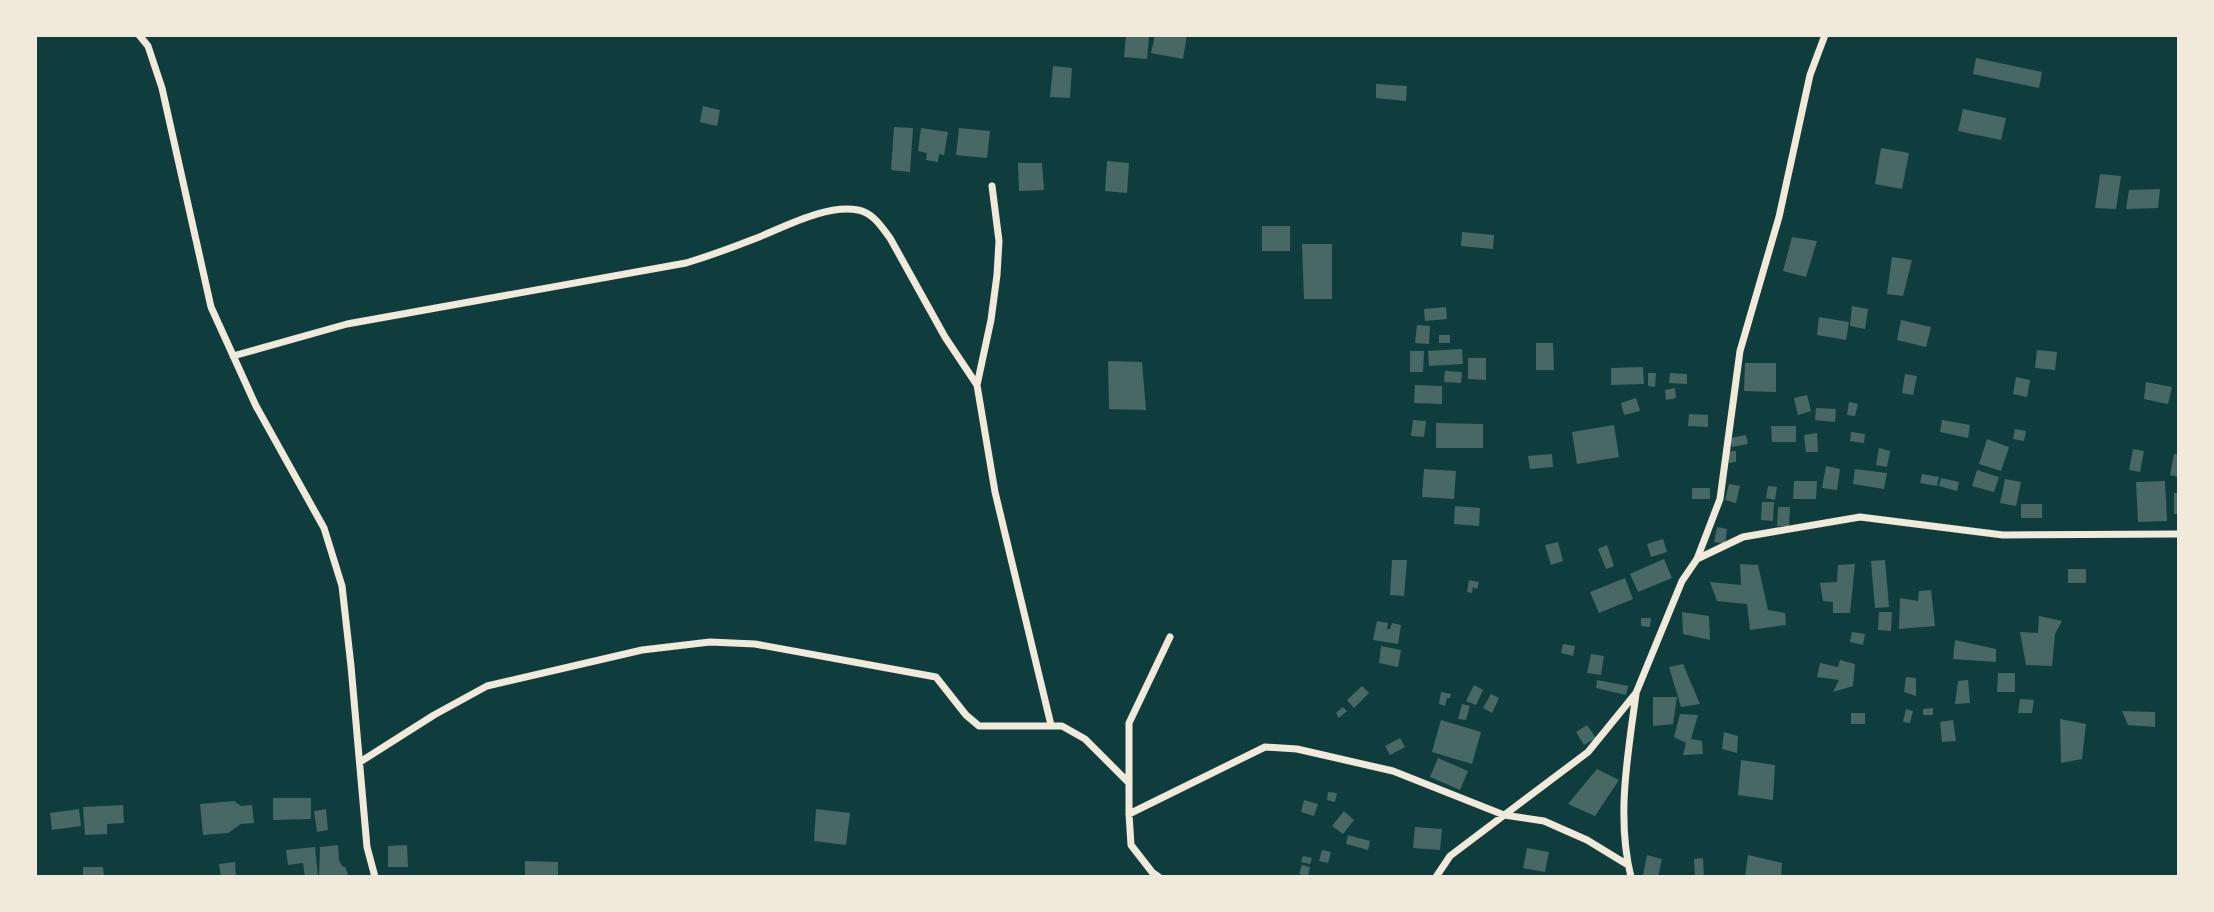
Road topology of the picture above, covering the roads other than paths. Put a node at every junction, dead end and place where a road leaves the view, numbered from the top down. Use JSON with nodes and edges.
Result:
{"nodes":[{"id":1,"x":139,"y":35,"type":"edge"},
{"id":2,"x":1825,"y":35,"type":"edge"},
{"id":3,"x":992,"y":186,"type":"dead end"},
{"id":4,"x":233,"y":356,"type":"junction"},
{"id":5,"x":977,"y":385,"type":"junction"},
{"id":6,"x":2179,"y":534,"type":"edge"},
{"id":7,"x":1697,"y":559,"type":"junction"},
{"id":8,"x":1170,"y":637,"type":"dead end"},
{"id":9,"x":1636,"y":692,"type":"junction"},
{"id":10,"x":1051,"y":725,"type":"junction"},
{"id":11,"x":359,"y":762,"type":"junction"},
{"id":12,"x":1129,"y":783,"type":"junction"},
{"id":13,"x":1129,"y":814,"type":"junction"},
{"id":14,"x":1504,"y":815,"type":"junction"},
{"id":15,"x":1628,"y":865,"type":"junction"},
{"id":16,"x":375,"y":877,"type":"edge"},
{"id":17,"x":1159,"y":877,"type":"edge"},
{"id":18,"x":1436,"y":877,"type":"edge"},
{"id":19,"x":1631,"y":877,"type":"edge"}],
"edges":[{"from":1,"to":4,"type":"street"},
{"from":2,"to":7,"type":"street"},
{"from":3,"to":5,"type":"street"},
{"from":4,"to":5,"type":"street"},
{"from":4,"to":11,"type":"street"},
{"from":5,"to":10,"type":"street"},
{"from":6,"to":7,"type":"street"},
{"from":7,"to":9,"type":"street"},
{"from":8,"to":12,"type":"street"},
{"from":9,"to":14,"type":"street"},
{"from":9,"to":15,"type":"street"},
{"from":10,"to":11,"type":"street"},
{"from":10,"to":12,"type":"street"},
{"from":11,"to":16,"type":"street"},
{"from":12,"to":13,"type":"street"},
{"from":13,"to":14,"type":"street"},
{"from":13,"to":17,"type":"street"},
{"from":14,"to":15,"type":"street"},
{"from":14,"to":18,"type":"street"},
{"from":15,"to":19,"type":"street"}]}
